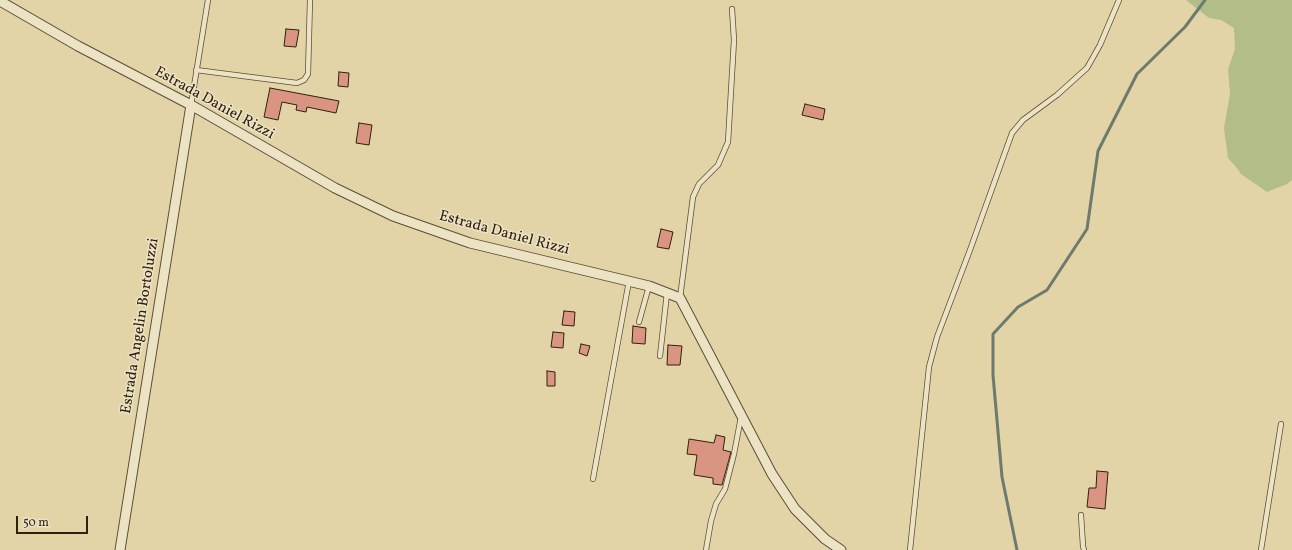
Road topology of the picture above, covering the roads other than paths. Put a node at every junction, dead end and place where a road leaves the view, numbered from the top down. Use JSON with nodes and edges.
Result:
{"nodes":[{"id":1,"x":208,"y":0,"type":"edge"},
{"id":2,"x":310,"y":0,"type":"edge"},
{"id":3,"x":1119,"y":0,"type":"edge"},
{"id":4,"x":0,"y":1,"type":"edge"},
{"id":5,"x":732,"y":9,"type":"dead end"},
{"id":6,"x":196,"y":70,"type":"junction"},
{"id":7,"x":191,"y":106,"type":"junction"},
{"id":8,"x":629,"y":281,"type":"junction"},
{"id":9,"x":649,"y":286,"type":"junction"},
{"id":10,"x":667,"y":293,"type":"junction"},
{"id":11,"x":680,"y":298,"type":"junction"},
{"id":12,"x":639,"y":322,"type":"dead end"},
{"id":13,"x":660,"y":356,"type":"dead end"},
{"id":14,"x":742,"y":416,"type":"junction"},
{"id":15,"x":1281,"y":424,"type":"dead end"},
{"id":16,"x":593,"y":479,"type":"dead end"},
{"id":17,"x":1081,"y":515,"type":"dead end"},
{"id":18,"x":120,"y":550,"type":"edge"},
{"id":19,"x":706,"y":550,"type":"edge"},
{"id":20,"x":841,"y":550,"type":"edge"},
{"id":21,"x":910,"y":550,"type":"edge"},
{"id":22,"x":1084,"y":550,"type":"edge"},
{"id":23,"x":1261,"y":550,"type":"edge"}],
"edges":[{"from":1,"to":6,"type":"lane"},
{"from":2,"to":6,"type":"lane"},
{"from":3,"to":21,"type":"lane"},
{"from":4,"to":7,"type":"street","name":"Estrada Daniel Rizzi"},
{"from":5,"to":11,"type":"lane"},
{"from":6,"to":7,"type":"lane"},
{"from":7,"to":8,"type":"street","name":"Estrada Daniel Rizzi"},
{"from":7,"to":18,"type":"street","name":"Estrada Angelin Bortoluzzi"},
{"from":8,"to":9,"type":"street","name":"Estrada Daniel Rizzi"},
{"from":8,"to":16,"type":"lane"},
{"from":9,"to":10,"type":"street","name":"Estrada Daniel Rizzi"},
{"from":9,"to":12,"type":"lane"},
{"from":10,"to":11,"type":"street","name":"Estrada Daniel Rizzi"},
{"from":10,"to":13,"type":"lane"},
{"from":11,"to":14,"type":"street"},
{"from":14,"to":19,"type":"lane"},
{"from":14,"to":20,"type":"street"},
{"from":15,"to":23,"type":"lane"},
{"from":17,"to":22,"type":"lane"}]}
